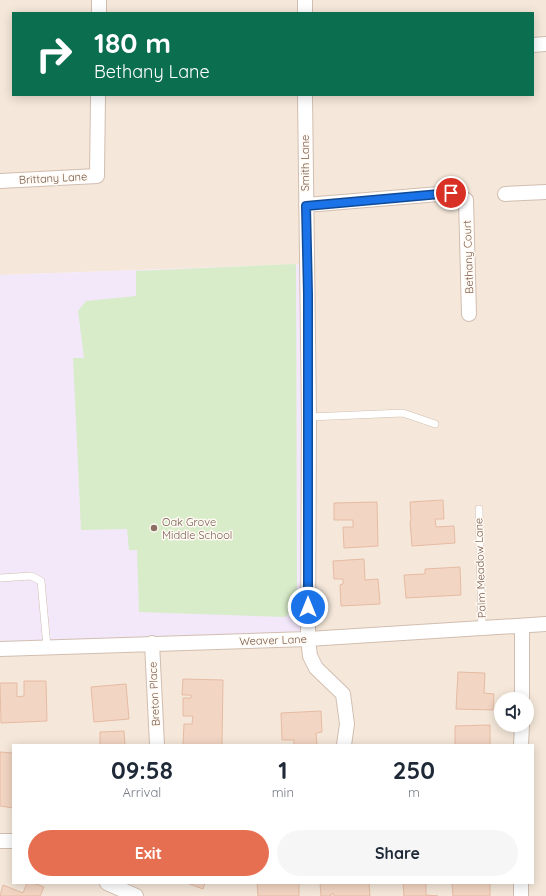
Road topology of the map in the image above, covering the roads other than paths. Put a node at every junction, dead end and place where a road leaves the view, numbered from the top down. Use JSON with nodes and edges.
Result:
{"nodes":[{"id":1,"x":99,"y":0,"type":"edge"},
{"id":2,"x":305,"y":0,"type":"edge"},
{"id":3,"x":99,"y":12,"type":"edge"},
{"id":4,"x":305,"y":12,"type":"edge"},
{"id":5,"x":546,"y":44,"type":"edge"},
{"id":6,"x":534,"y":45,"type":"edge"},
{"id":7,"x":98,"y":96,"type":"edge"},
{"id":8,"x":305,"y":96,"type":"edge"},
{"id":9,"x":0,"y":181,"type":"edge"},
{"id":10,"x":546,"y":192,"type":"edge"},
{"id":11,"x":505,"y":194,"type":"dead end"},
{"id":12,"x":306,"y":206,"type":"junction"},
{"id":13,"x":470,"y":314,"type":"dead end"},
{"id":14,"x":309,"y":417,"type":"junction"},
{"id":15,"x":435,"y":424,"type":"dead end"},
{"id":16,"x":478,"y":509,"type":"dead end"},
{"id":17,"x":0,"y":578,"type":"edge"},
{"id":18,"x":546,"y":624,"type":"edge"},
{"id":19,"x":522,"y":626,"type":"junction"},
{"id":20,"x":482,"y":628,"type":"junction"},
{"id":21,"x":308,"y":639,"type":"junction"},
{"id":22,"x":152,"y":643,"type":"junction"},
{"id":23,"x":47,"y":647,"type":"junction"},
{"id":24,"x":0,"y":649,"type":"edge"},
{"id":25,"x":522,"y":692,"type":"edge"},
{"id":26,"x":522,"y":732,"type":"edge"},
{"id":27,"x":157,"y":744,"type":"edge"},
{"id":28,"x":344,"y":744,"type":"edge"},
{"id":29,"x":522,"y":744,"type":"edge"},
{"id":30,"x":0,"y":841,"type":"edge"},
{"id":31,"x":12,"y":841,"type":"edge"},
{"id":32,"x":112,"y":884,"type":"edge"},
{"id":33,"x":521,"y":884,"type":"edge"},
{"id":34,"x":122,"y":886,"type":"edge"},
{"id":35,"x":136,"y":896,"type":"edge"},
{"id":36,"x":521,"y":896,"type":"edge"}],
"edges":[{"from":1,"to":3,"type":"street"},
{"from":2,"to":4,"type":"street"},
{"from":5,"to":6,"type":"street"},
{"from":7,"to":9,"type":"street","name":"Brittany Lane"},
{"from":8,"to":12,"type":"street","name":"Smith Lane"},
{"from":10,"to":11,"type":"street"},
{"from":12,"to":13,"type":"street","name":"Bethany Court"},
{"from":12,"to":14,"type":"street","name":"Smith Lane"},
{"from":14,"to":15,"type":"lane"},
{"from":14,"to":21,"type":"street","name":"Smith Lane"},
{"from":16,"to":20,"type":"lane","name":"Palm Meadow Lane"},
{"from":17,"to":23,"type":"lane"},
{"from":18,"to":19,"type":"street","name":"Weaver Lane"},
{"from":19,"to":20,"type":"street","name":"Weaver Lane"},
{"from":19,"to":25,"type":"street"},
{"from":20,"to":21,"type":"street","name":"Weaver Lane"},
{"from":21,"to":22,"type":"street","name":"Weaver Lane"},
{"from":21,"to":28,"type":"street","name":"Smith Lane"},
{"from":22,"to":23,"type":"street","name":"Weaver Lane"},
{"from":22,"to":27,"type":"street","name":"Breton Place"},
{"from":23,"to":24,"type":"street","name":"Weaver Lane"},
{"from":26,"to":29,"type":"street"},
{"from":30,"to":31,"type":"street"},
{"from":32,"to":34,"type":"street"},
{"from":33,"to":36,"type":"street"},
{"from":34,"to":35,"type":"street"}]}
